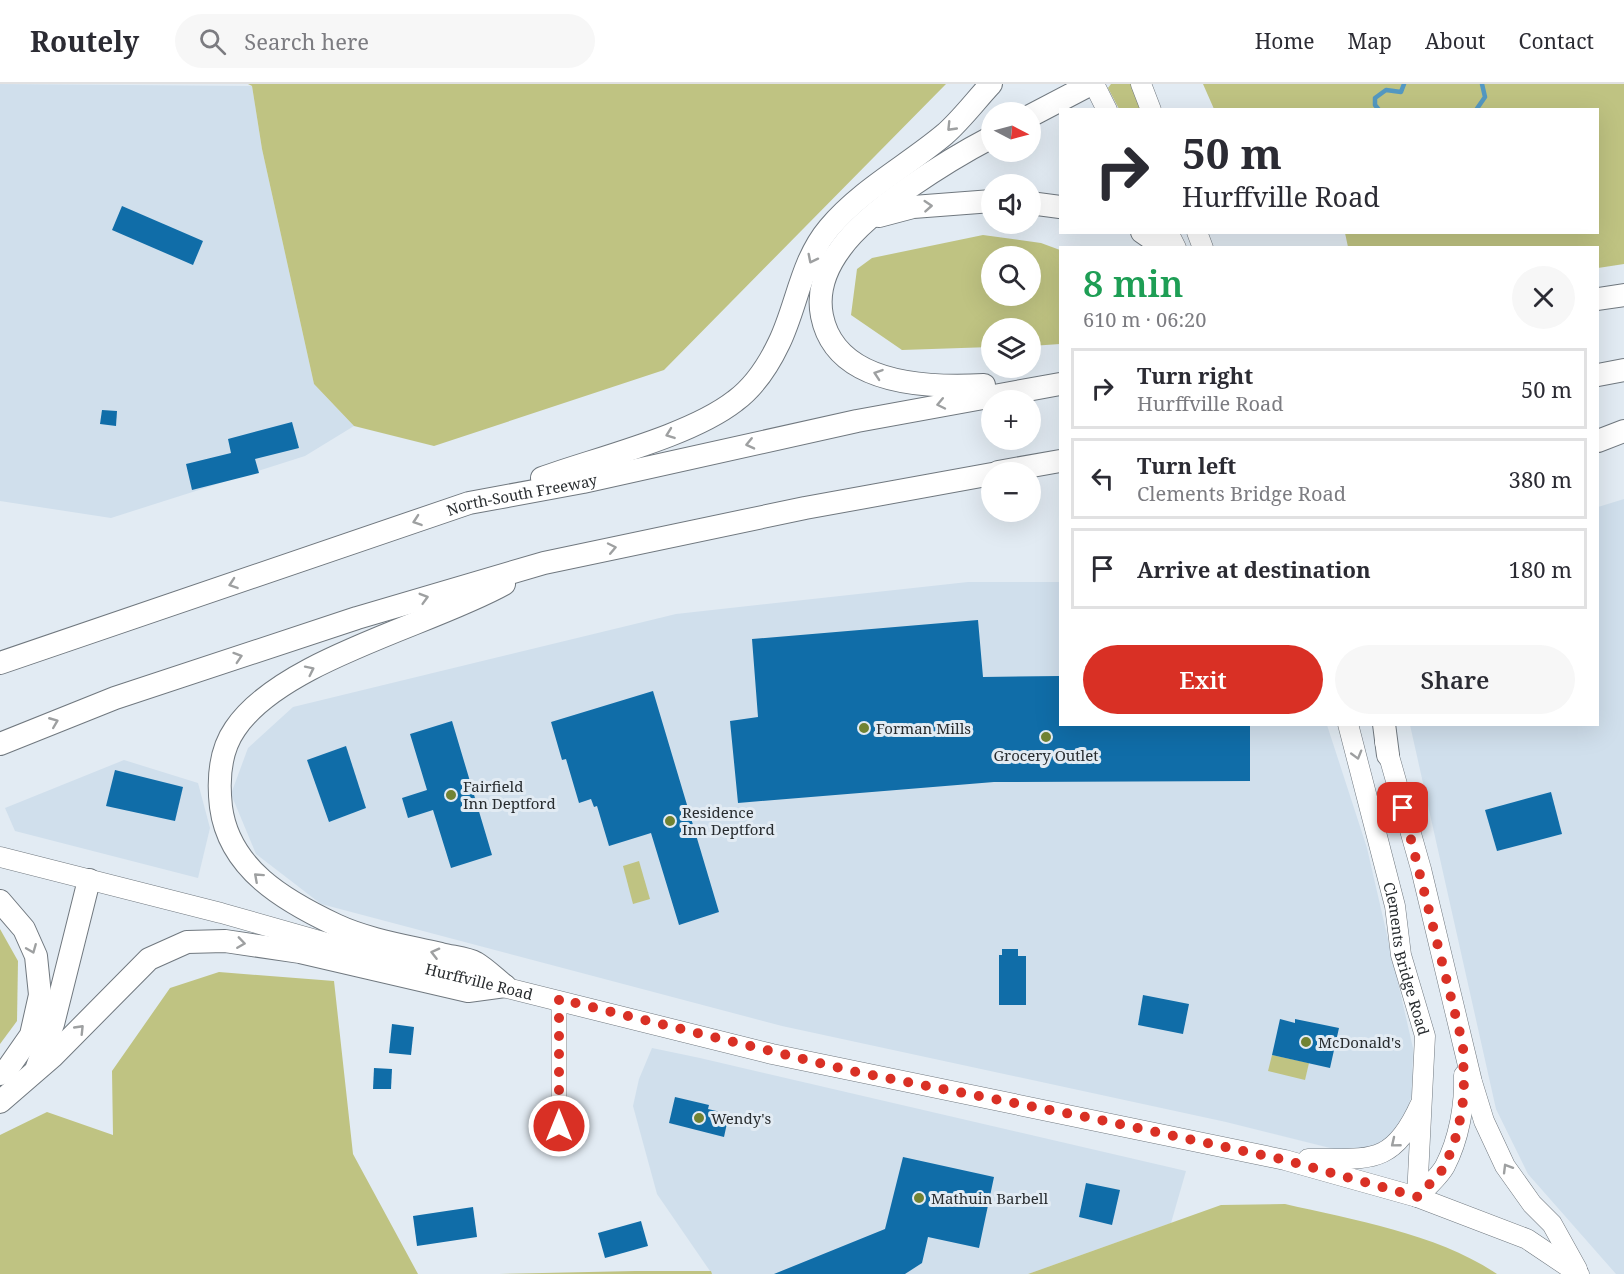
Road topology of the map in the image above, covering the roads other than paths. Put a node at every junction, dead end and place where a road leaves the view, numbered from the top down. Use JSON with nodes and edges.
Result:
{"nodes":[{"id":1,"x":991,"y":84,"type":"edge"},
{"id":2,"x":1093,"y":84,"type":"edge"},
{"id":3,"x":1141,"y":84,"type":"edge"},
{"id":4,"x":1106,"y":108,"type":"edge"},
{"id":5,"x":1150,"y":108,"type":"edge"},
{"id":6,"x":1041,"y":110,"type":"edge"},
{"id":7,"x":981,"y":144,"type":"edge"},
{"id":8,"x":981,"y":202,"type":"edge"},
{"id":9,"x":1041,"y":204,"type":"edge"},
{"id":10,"x":1059,"y":207,"type":"edge"},
{"id":11,"x":871,"y":218,"type":"junction"},
{"id":12,"x":1145,"y":234,"type":"edge"},
{"id":13,"x":1162,"y":246,"type":"edge"},
{"id":14,"x":1624,"y":295,"type":"edge"},
{"id":15,"x":1599,"y":299,"type":"edge"},
{"id":16,"x":1624,"y":370,"type":"edge"},
{"id":17,"x":1599,"y":375,"type":"edge"},
{"id":18,"x":1059,"y":382,"type":"edge"},
{"id":19,"x":1059,"y":382,"type":"edge"},
{"id":20,"x":1624,"y":431,"type":"edge"},
{"id":21,"x":1599,"y":441,"type":"edge"},
{"id":22,"x":1059,"y":461,"type":"edge"},
{"id":23,"x":1041,"y":464,"type":"edge"},
{"id":24,"x":981,"y":476,"type":"edge"},
{"id":25,"x":469,"y":503,"type":"junction"},
{"id":26,"x":544,"y":563,"type":"junction"},
{"id":27,"x":0,"y":663,"type":"edge"},
{"id":28,"x":1349,"y":726,"type":"edge"},
{"id":29,"x":1382,"y":726,"type":"edge"},
{"id":30,"x":0,"y":744,"type":"edge"},
{"id":31,"x":1388,"y":755,"type":"joint"},
{"id":32,"x":0,"y":857,"type":"edge"},
{"id":33,"x":89,"y":880,"type":"junction"},
{"id":34,"x":0,"y":901,"type":"edge"},
{"id":35,"x":505,"y":986,"type":"junction"},
{"id":36,"x":559,"y":999,"type":"junction"},
{"id":37,"x":1463,"y":1045,"type":"junction"},
{"id":38,"x":37,"y":1069,"type":"junction"},
{"id":39,"x":0,"y":1074,"type":"edge"},
{"id":40,"x":1424,"y":1094,"type":"junction"},
{"id":41,"x":0,"y":1102,"type":"edge"},
{"id":42,"x":559,"y":1147,"type":"dead end"},
{"id":43,"x":1285,"y":1160,"type":"junction"},
{"id":44,"x":1418,"y":1197,"type":"junction"},
{"id":45,"x":1580,"y":1274,"type":"edge"}],
"edges":[{"from":1,"to":25,"type":"highway","one_way":true},
{"from":2,"to":4,"type":"main road"},
{"from":2,"to":6,"type":"highway"},
{"from":3,"to":5,"type":"main road"},
{"from":7,"to":11,"type":"highway"},
{"from":11,"to":8,"type":"highway","one_way":true},
{"from":9,"to":10,"type":"highway"},
{"from":19,"to":11,"type":"highway","one_way":true},
{"from":12,"to":13,"type":"highway"},
{"from":14,"to":15,"type":"highway"},
{"from":16,"to":17,"type":"highway"},
{"from":18,"to":25,"type":"highway","name":"North-South Freeway","one_way":true},
{"from":20,"to":21,"type":"highway"},
{"from":22,"to":23,"type":"highway"},
{"from":26,"to":24,"type":"highway","one_way":true},
{"from":25,"to":27,"type":"highway","name":"North-South Freeway","one_way":true},
{"from":30,"to":26,"type":"highway","one_way":true},
{"from":35,"to":26,"type":"highway","one_way":true},
{"from":28,"to":40,"type":"main road","name":"Clements Bridge Road","one_way":true},
{"from":29,"to":31,"type":"highway"},
{"from":31,"to":37,"type":"main road"},
{"from":32,"to":33,"type":"main road","name":"Hurffville Road"},
{"from":33,"to":35,"type":"main road","name":"Hurffville Road"},
{"from":33,"to":38,"type":"highway"},
{"from":34,"to":39,"type":"highway","one_way":true},
{"from":35,"to":36,"type":"main road","name":"Hurffville Road"},
{"from":38,"to":35,"type":"highway","one_way":true},
{"from":36,"to":42,"type":"street"},
{"from":36,"to":43,"type":"main road","name":"Hurffville Road"},
{"from":37,"to":44,"type":"main road"},
{"from":45,"to":37,"type":"main road","one_way":true},
{"from":38,"to":41,"type":"highway"},
{"from":40,"to":43,"type":"main road","one_way":true},
{"from":40,"to":44,"type":"main road","name":"Clements Bridge Road"},
{"from":43,"to":44,"type":"main road","name":"Hurffville Road"},
{"from":44,"to":45,"type":"main road"}]}
